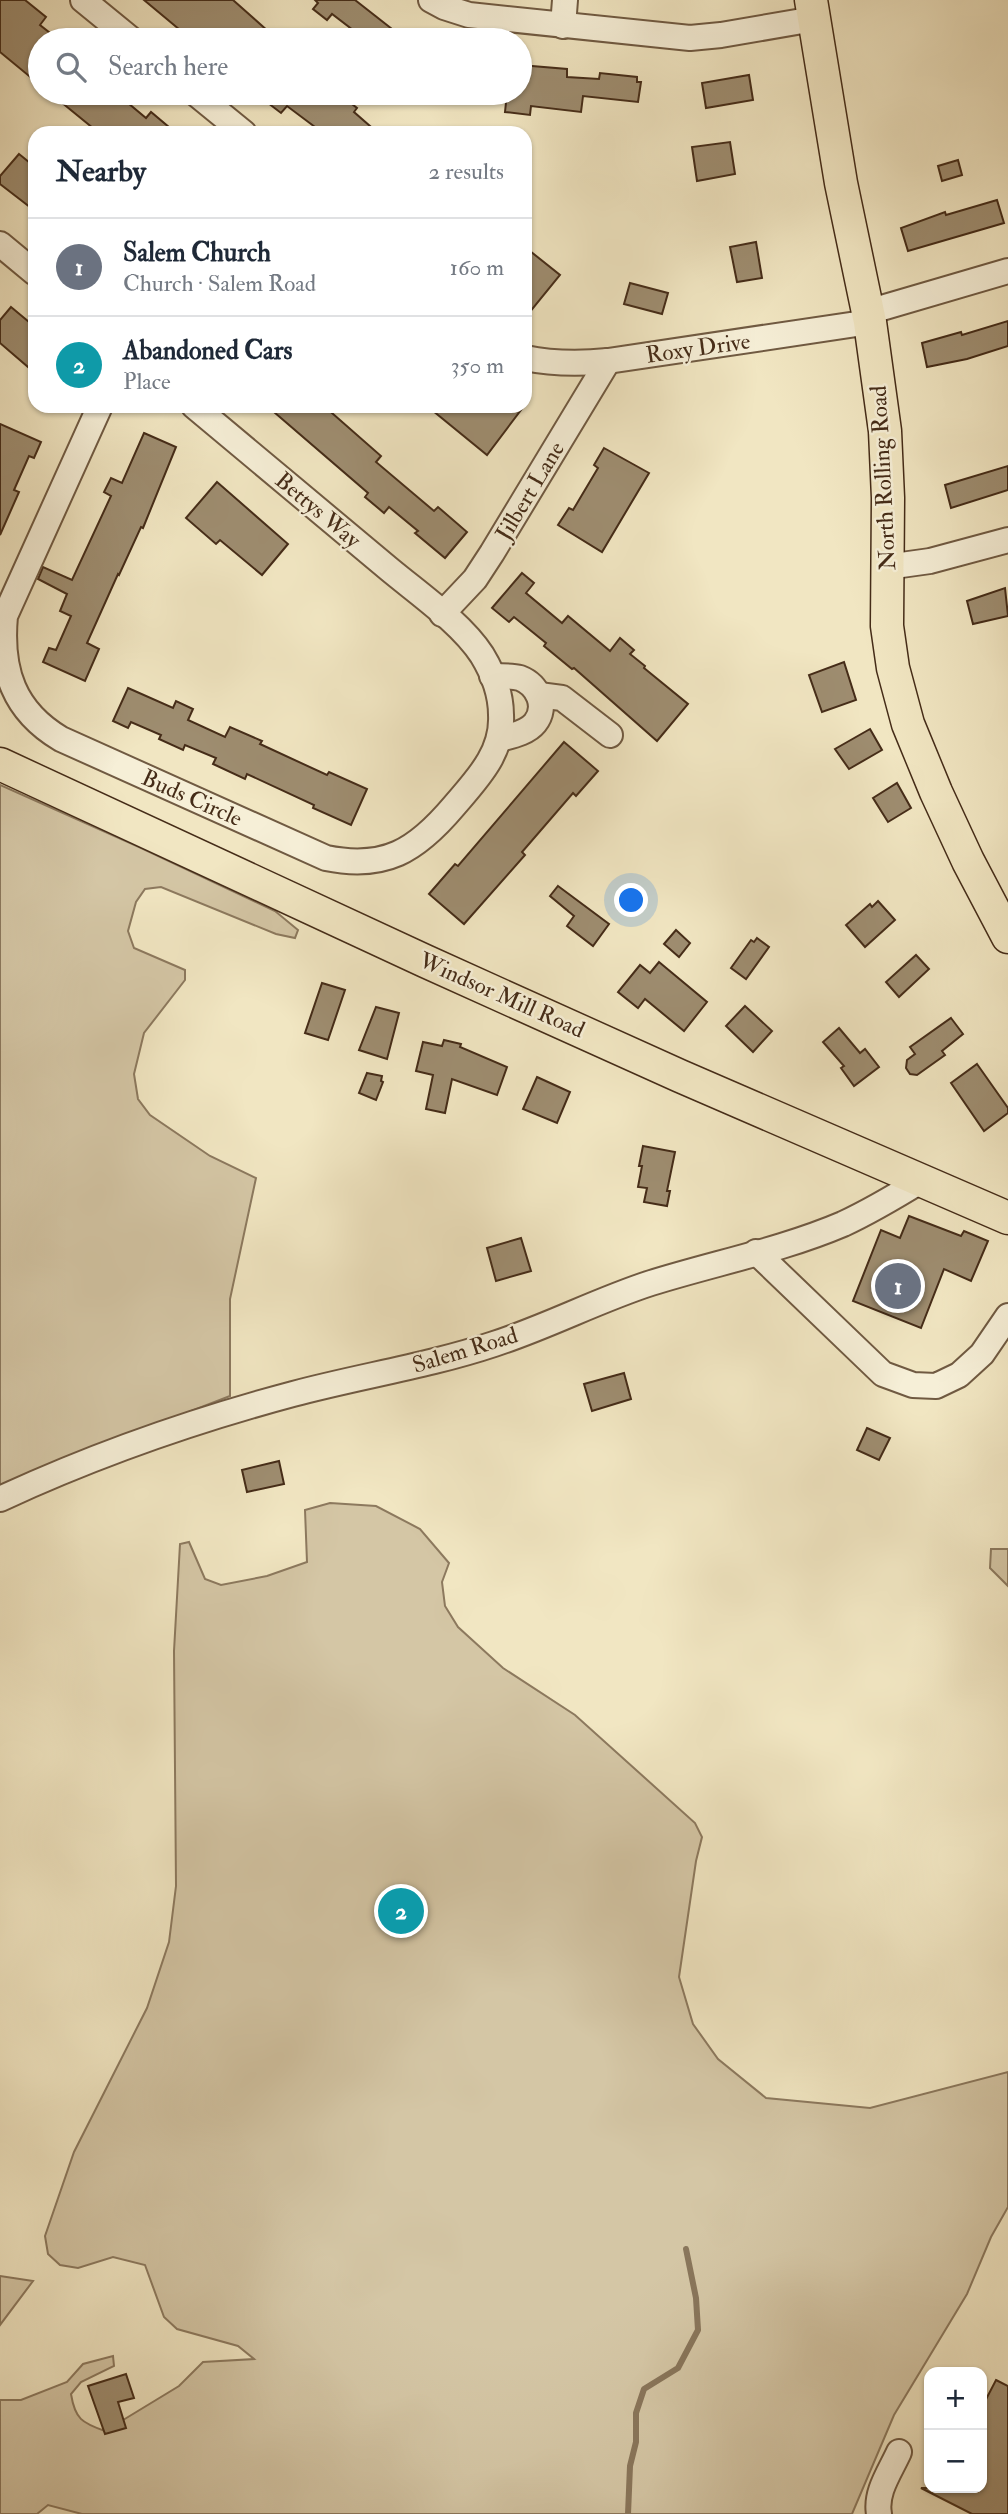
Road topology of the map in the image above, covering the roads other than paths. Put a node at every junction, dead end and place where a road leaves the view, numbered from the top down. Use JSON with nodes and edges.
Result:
{"nodes":[{"id":1,"x":83,"y":0,"type":"edge"},
{"id":2,"x":565,"y":0,"type":"edge"},
{"id":3,"x":441,"y":2,"type":"edge"},
{"id":4,"x":812,"y":9,"type":"edge"},
{"id":5,"x":562,"y":26,"type":"junction"},
{"id":6,"x":117,"y":28,"type":"edge"},
{"id":7,"x":210,"y":105,"type":"edge"},
{"id":8,"x":235,"y":126,"type":"edge"},
{"id":9,"x":0,"y":244,"type":"edge"},
{"id":10,"x":28,"y":267,"type":"edge"},
{"id":11,"x":1008,"y":271,"type":"edge"},
{"id":12,"x":869,"y":317,"type":"junction"},
{"id":13,"x":532,"y":360,"type":"edge"},
{"id":14,"x":608,"y":361,"type":"junction"},
{"id":15,"x":97,"y":413,"type":"edge"},
{"id":16,"x":202,"y":413,"type":"edge"},
{"id":17,"x":1008,"y":540,"type":"edge"},
{"id":18,"x":887,"y":567,"type":"junction"},
{"id":19,"x":442,"y":614,"type":"junction"},
{"id":20,"x":492,"y":676,"type":"junction"},
{"id":21,"x":540,"y":695,"type":"junction"},
{"id":22,"x":610,"y":735,"type":"dead end"},
{"id":23,"x":500,"y":739,"type":"junction"},
{"id":24,"x":0,"y":764,"type":"edge"},
{"id":25,"x":1008,"y":937,"type":"edge"},
{"id":26,"x":922,"y":1180,"type":"junction"},
{"id":27,"x":1008,"y":1218,"type":"edge"},
{"id":28,"x":756,"y":1252,"type":"junction"},
{"id":29,"x":1008,"y":1316,"type":"edge"},
{"id":30,"x":0,"y":1499,"type":"edge"},
{"id":31,"x":899,"y":2452,"type":"dead end"},
{"id":32,"x":880,"y":2514,"type":"edge"}],
"edges":[{"from":1,"to":6,"type":"street"},
{"from":2,"to":5,"type":"street"},
{"from":3,"to":5,"type":"street"},
{"from":4,"to":5,"type":"street"},
{"from":4,"to":12,"type":"main road","name":"North Rolling Road"},
{"from":7,"to":8,"type":"street"},
{"from":9,"to":10,"type":"street"},
{"from":11,"to":12,"type":"street","name":"Roxy Drive"},
{"from":12,"to":14,"type":"street","name":"Roxy Drive"},
{"from":12,"to":18,"type":"main road","name":"North Rolling Road"},
{"from":13,"to":14,"type":"street","name":"Roxy Drive"},
{"from":14,"to":19,"type":"street","name":"Jilbert Lane"},
{"from":15,"to":23,"type":"street","name":"Buds Circle"},
{"from":16,"to":19,"type":"street","name":"Bettys Way"},
{"from":17,"to":18,"type":"street"},
{"from":18,"to":25,"type":"main road","name":"North Rolling Road"},
{"from":19,"to":20,"type":"street","name":"Buds Circle"},
{"from":20,"to":21,"type":"street"},
{"from":20,"to":23,"type":"street","name":"Buds Circle"},
{"from":21,"to":22,"type":"street"},
{"from":21,"to":23,"type":"street"},
{"from":24,"to":26,"type":"main road","name":"Windsor Mill Road"},
{"from":26,"to":27,"type":"main road","name":"Windsor Mill Road"},
{"from":26,"to":28,"type":"street","name":"Salem Road"},
{"from":28,"to":29,"type":"street"},
{"from":28,"to":30,"type":"street","name":"Salem Road"},
{"from":31,"to":32,"type":"street"}]}
